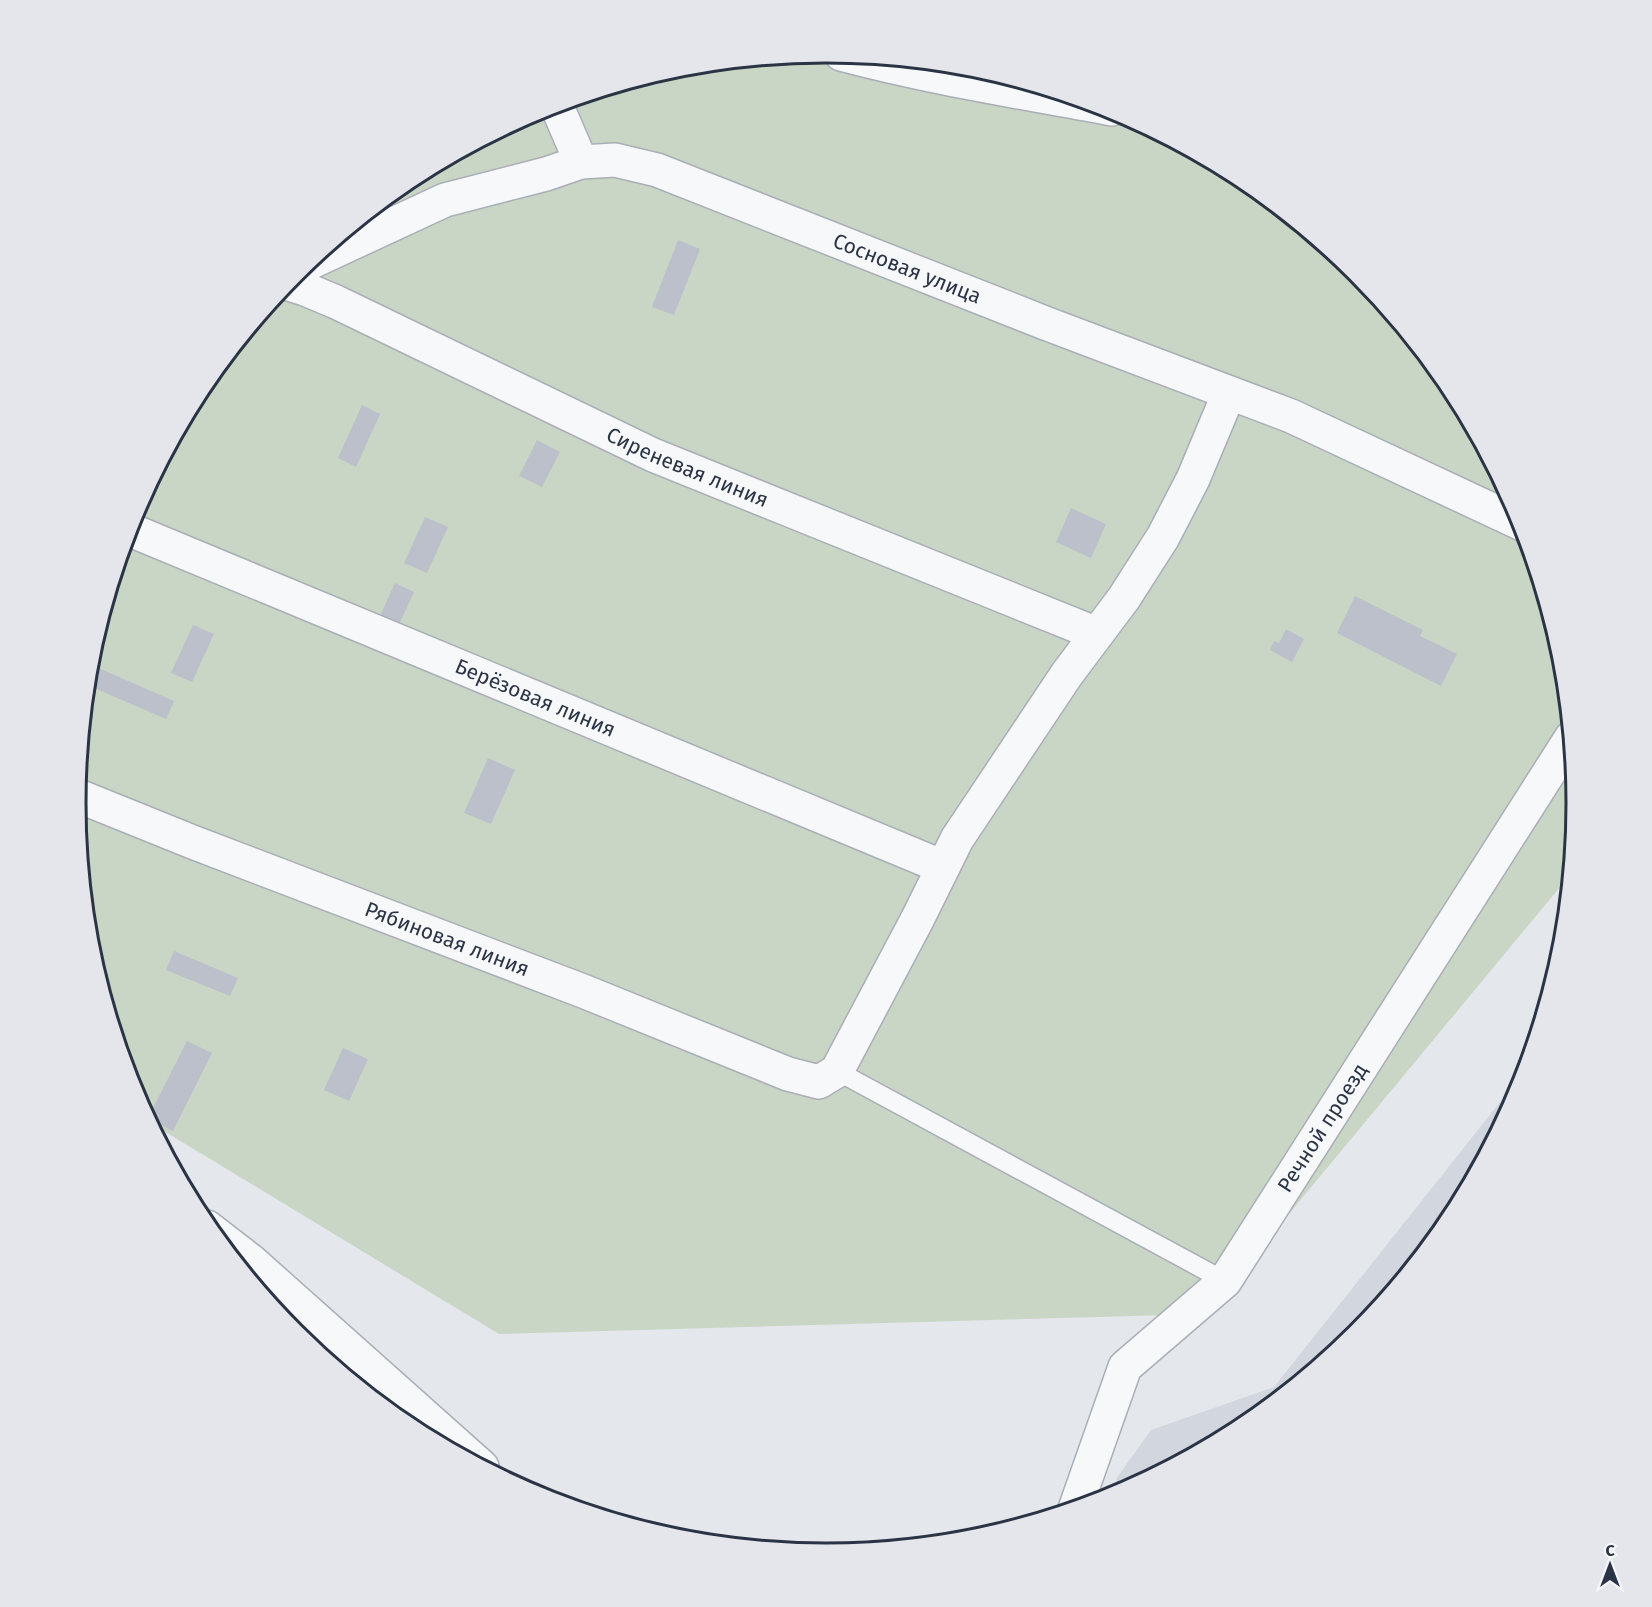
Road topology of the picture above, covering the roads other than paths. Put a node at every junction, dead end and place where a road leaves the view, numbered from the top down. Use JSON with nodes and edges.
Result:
{"nodes":[{"id":1,"x":884,"y":66,"type":"edge"},
{"id":2,"x":1054,"y":99,"type":"edge"},
{"id":3,"x":560,"y":113,"type":"edge"},
{"id":4,"x":581,"y":162,"type":"junction"},
{"id":5,"x":332,"y":253,"type":"edge"},
{"id":6,"x":296,"y":287,"type":"edge"},
{"id":7,"x":1229,"y":393,"type":"junction"},
{"id":8,"x":1509,"y":518,"type":"edge"},
{"id":9,"x":137,"y":533,"type":"edge"},
{"id":10,"x":1097,"y":634,"type":"junction"},
{"id":11,"x":1564,"y":749,"type":"edge"},
{"id":12,"x":86,"y":799,"type":"edge"},
{"id":13,"x":943,"y":867,"type":"junction"},
{"id":14,"x":828,"y":1076,"type":"junction"},
{"id":15,"x":235,"y":1249,"type":"edge"},
{"id":16,"x":1226,"y":1281,"type":"junction"},
{"id":17,"x":459,"y":1447,"type":"edge"},
{"id":18,"x":1078,"y":1500,"type":"edge"}],
"edges":[{"from":1,"to":2,"type":"street"},
{"from":3,"to":4,"type":"street"},
{"from":4,"to":5,"type":"street","name":"Сосновая улица"},
{"from":4,"to":7,"type":"street","name":"Сосновая улица"},
{"from":6,"to":10,"type":"street","name":"Сиреневая линия"},
{"from":7,"to":8,"type":"street","name":"Сосновая улица"},
{"from":7,"to":10,"type":"street"},
{"from":9,"to":13,"type":"street","name":"Берёзовая линия"},
{"from":10,"to":13,"type":"street"},
{"from":11,"to":16,"type":"street","name":"Речной проезд"},
{"from":12,"to":14,"type":"street","name":"Рябиновая линия"},
{"from":13,"to":14,"type":"street"},
{"from":14,"to":16,"type":"lane"},
{"from":15,"to":17,"type":"street"},
{"from":16,"to":18,"type":"street","name":"Речной проезд"}]}
